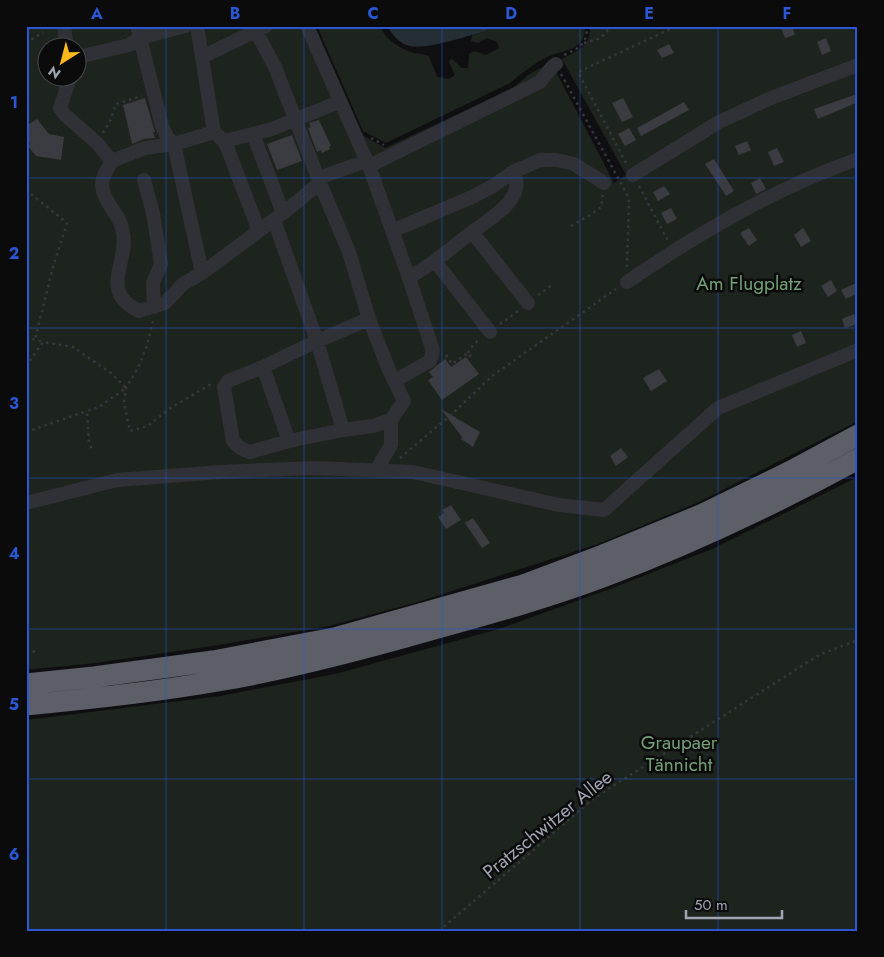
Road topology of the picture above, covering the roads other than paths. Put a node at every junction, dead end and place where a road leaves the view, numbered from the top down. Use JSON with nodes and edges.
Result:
{"nodes":[{"id":1,"x":185,"y":26,"type":"edge"},
{"id":2,"x":197,"y":26,"type":"edge"},
{"id":3,"x":307,"y":26,"type":"edge"},
{"id":4,"x":259,"y":28,"type":"edge"},
{"id":5,"x":139,"y":32,"type":"edge"},
{"id":6,"x":88,"y":55,"type":"edge"},
{"id":7,"x":202,"y":58,"type":"junction"},
{"id":8,"x":558,"y":60,"type":"road end"},
{"id":9,"x":858,"y":65,"type":"edge"},
{"id":10,"x":67,"y":88,"type":"edge"},
{"id":11,"x":339,"y":102,"type":"junction"},
{"id":12,"x":296,"y":119,"type":"junction"},
{"id":13,"x":253,"y":134,"type":"junction"},
{"id":14,"x":219,"y":137,"type":"junction"},
{"id":15,"x":174,"y":144,"type":"junction"},
{"id":16,"x":858,"y":158,"type":"edge"},
{"id":17,"x":112,"y":161,"type":"junction"},
{"id":18,"x":368,"y":163,"type":"junction"},
{"id":19,"x":513,"y":172,"type":"junction"},
{"id":20,"x":633,"y":175,"type":"road end"},
{"id":21,"x":144,"y":180,"type":"dead end"},
{"id":22,"x":319,"y":181,"type":"junction"},
{"id":23,"x":604,"y":183,"type":"road end"},
{"id":24,"x":278,"y":216,"type":"junction"},
{"id":25,"x":259,"y":231,"type":"junction"},
{"id":26,"x":392,"y":231,"type":"junction"},
{"id":27,"x":472,"y":232,"type":"junction"},
{"id":28,"x":435,"y":261,"type":"junction"},
{"id":29,"x":202,"y":273,"type":"junction"},
{"id":30,"x":409,"y":278,"type":"junction"},
{"id":31,"x":627,"y":282,"type":"road end"},
{"id":32,"x":528,"y":303,"type":"road end"},
{"id":33,"x":154,"y":307,"type":"junction"},
{"id":34,"x":369,"y":319,"type":"junction"},
{"id":35,"x":490,"y":332,"type":"road end"},
{"id":36,"x":316,"y":341,"type":"junction"},
{"id":37,"x":858,"y":350,"type":"edge"},
{"id":38,"x":263,"y":367,"type":"junction"},
{"id":39,"x":394,"y":381,"type":"junction"},
{"id":40,"x":391,"y":420,"type":"junction"},
{"id":41,"x":343,"y":430,"type":"junction"},
{"id":42,"x":858,"y":435,"type":"edge"},
{"id":43,"x":289,"y":441,"type":"junction"},
{"id":44,"x":858,"y":459,"type":"edge"},
{"id":45,"x":383,"y":469,"type":"junction"},
{"id":46,"x":26,"y":503,"type":"edge"},
{"id":47,"x":26,"y":684,"type":"edge"},
{"id":48,"x":26,"y":705,"type":"edge"}],
"edges":[{"from":1,"to":5,"type":"lane"},
{"from":2,"to":7,"type":"lane"},
{"from":3,"to":11,"type":"lane"},
{"from":4,"to":7,"type":"lane"},
{"from":4,"to":12,"type":"lane"},
{"from":5,"to":6,"type":"lane"},
{"from":5,"to":15,"type":"lane"},
{"from":7,"to":14,"type":"lane"},
{"from":8,"to":18,"type":"lane"},
{"from":9,"to":20,"type":"lane"},
{"from":10,"to":17,"type":"lane"},
{"from":11,"to":12,"type":"lane"},
{"from":11,"to":18,"type":"lane"},
{"from":12,"to":13,"type":"lane"},
{"from":12,"to":22,"type":"lane"},
{"from":13,"to":14,"type":"lane"},
{"from":13,"to":24,"type":"lane"},
{"from":14,"to":15,"type":"lane"},
{"from":14,"to":25,"type":"lane"},
{"from":15,"to":17,"type":"lane"},
{"from":15,"to":29,"type":"lane"},
{"from":16,"to":31,"type":"lane"},
{"from":17,"to":33,"type":"lane"},
{"from":18,"to":22,"type":"lane"},
{"from":18,"to":26,"type":"lane"},
{"from":19,"to":23,"type":"lane"},
{"from":19,"to":26,"type":"lane"},
{"from":19,"to":27,"type":"lane"},
{"from":21,"to":33,"type":"lane"},
{"from":22,"to":24,"type":"lane"},
{"from":22,"to":34,"type":"lane"},
{"from":24,"to":25,"type":"lane"},
{"from":24,"to":36,"type":"lane"},
{"from":25,"to":29,"type":"lane"},
{"from":26,"to":30,"type":"lane"},
{"from":27,"to":28,"type":"lane"},
{"from":27,"to":32,"type":"lane"},
{"from":28,"to":30,"type":"lane"},
{"from":28,"to":35,"type":"lane"},
{"from":29,"to":33,"type":"lane"},
{"from":30,"to":39,"type":"lane"},
{"from":34,"to":36,"type":"lane"},
{"from":34,"to":39,"type":"lane"},
{"from":36,"to":38,"type":"lane"},
{"from":36,"to":41,"type":"lane"},
{"from":37,"to":45,"type":"lane"},
{"from":38,"to":43,"type":"lane"},
{"from":38,"to":43,"type":"lane"},
{"from":39,"to":40,"type":"lane"},
{"from":40,"to":41,"type":"lane"},
{"from":40,"to":45,"type":"lane"},
{"from":41,"to":43,"type":"lane"},
{"from":42,"to":47,"type":"highway"},
{"from":44,"to":48,"type":"highway"},
{"from":45,"to":46,"type":"lane"}]}
